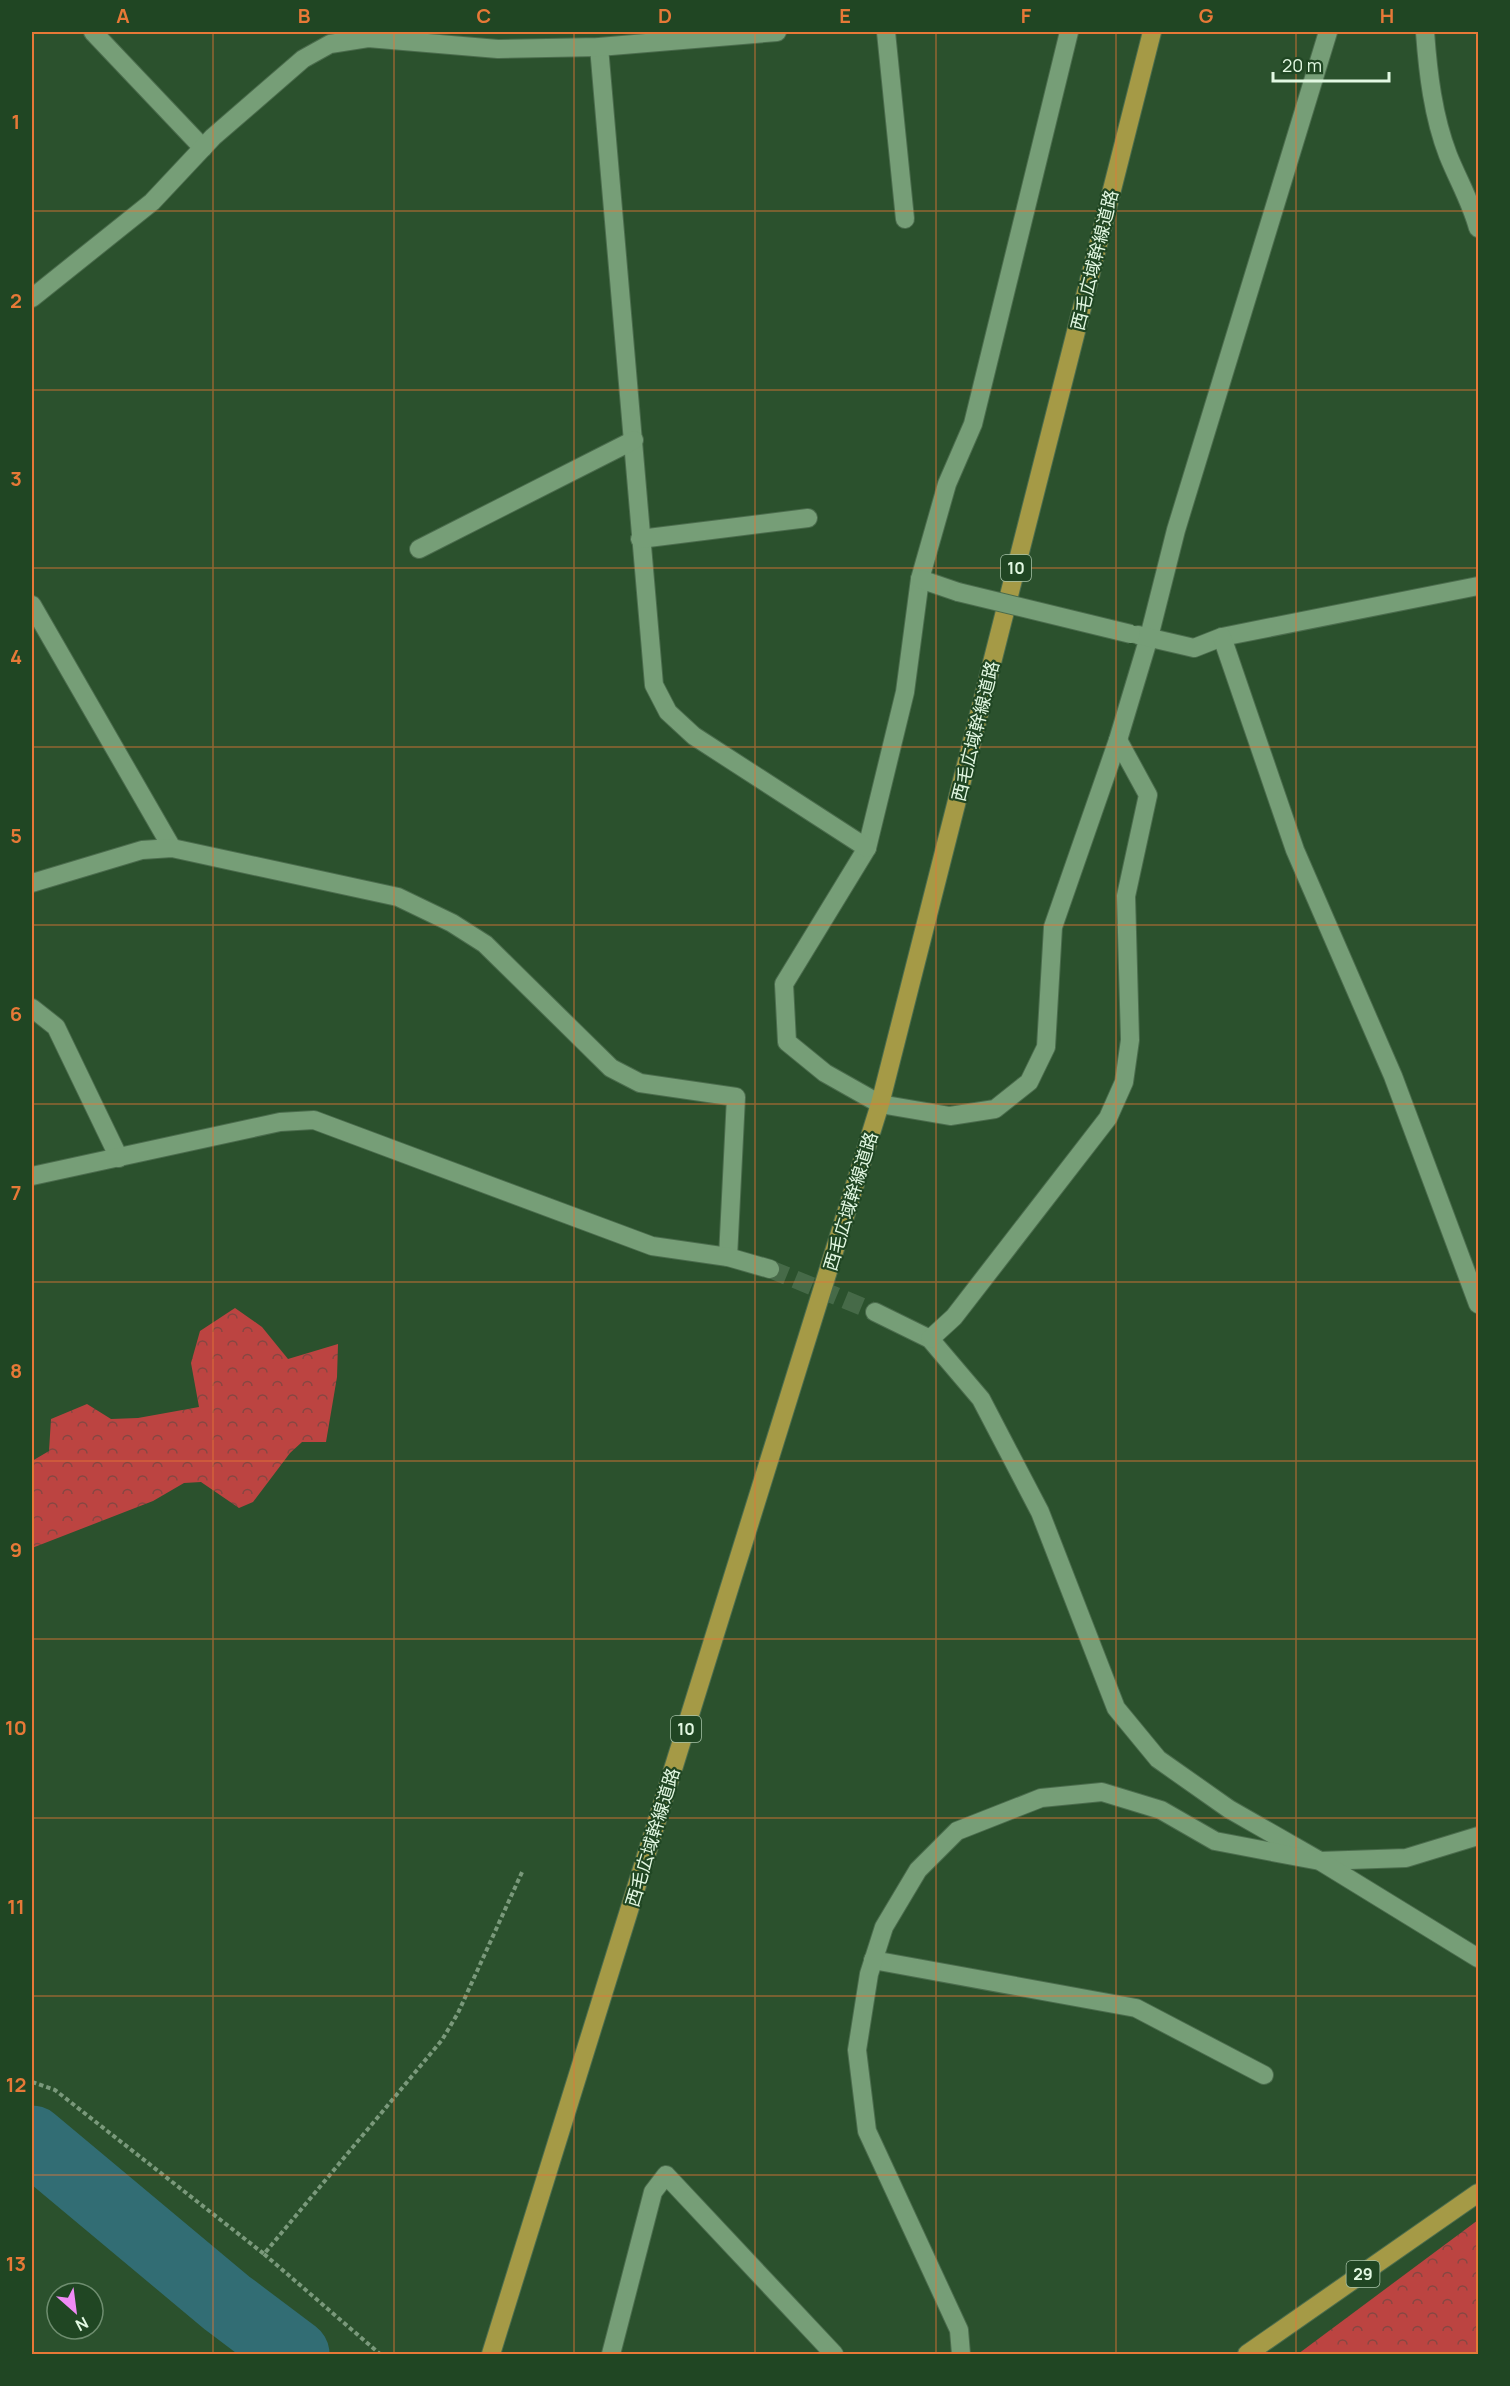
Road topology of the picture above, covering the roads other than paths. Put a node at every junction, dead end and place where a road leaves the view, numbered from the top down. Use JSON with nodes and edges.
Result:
{"nodes":[{"id":1,"x":93,"y":32,"type":"edge"},
{"id":2,"x":777,"y":32,"type":"edge"},
{"id":3,"x":886,"y":32,"type":"edge"},
{"id":4,"x":1070,"y":32,"type":"edge"},
{"id":5,"x":1152,"y":32,"type":"edge"},
{"id":6,"x":1328,"y":32,"type":"edge"},
{"id":7,"x":1425,"y":32,"type":"edge"},
{"id":8,"x":599,"y":47,"type":"junction"},
{"id":9,"x":203,"y":148,"type":"junction"},
{"id":10,"x":904,"y":219,"type":"dead end"},
{"id":11,"x":1479,"y":228,"type":"edge"},
{"id":12,"x":32,"y":298,"type":"edge"},
{"id":13,"x":634,"y":440,"type":"junction"},
{"id":14,"x":808,"y":518,"type":"dead end"},
{"id":15,"x":640,"y":539,"type":"junction"},
{"id":16,"x":419,"y":549,"type":"dead end"},
{"id":17,"x":920,"y":579,"type":"junction"},
{"id":18,"x":1479,"y":586,"type":"edge"},
{"id":19,"x":32,"y":604,"type":"edge"},
{"id":20,"x":1140,"y":635,"type":"junction"},
{"id":21,"x":1222,"y":637,"type":"junction"},
{"id":22,"x":1118,"y":740,"type":"junction"},
{"id":23,"x":172,"y":848,"type":"junction"},
{"id":24,"x":867,"y":848,"type":"junction"},
{"id":25,"x":32,"y":883,"type":"edge"},
{"id":26,"x":32,"y":1008,"type":"edge"},
{"id":27,"x":880,"y":1104,"type":"junction"},
{"id":28,"x":119,"y":1158,"type":"junction"},
{"id":29,"x":32,"y":1176,"type":"edge"},
{"id":30,"x":728,"y":1257,"type":"junction"},
{"id":31,"x":770,"y":1269,"type":"tunnel mouth"},
{"id":32,"x":1479,"y":1304,"type":"edge"},
{"id":33,"x":875,"y":1312,"type":"tunnel mouth"},
{"id":34,"x":930,"y":1339,"type":"junction"},
{"id":35,"x":1479,"y":1836,"type":"edge"},
{"id":36,"x":1320,"y":1861,"type":"junction"},
{"id":37,"x":1479,"y":1958,"type":"edge"},
{"id":38,"x":873,"y":1960,"type":"junction"},
{"id":39,"x":1264,"y":2075,"type":"dead end"},
{"id":40,"x":1479,"y":2193,"type":"edge"},
{"id":41,"x":491,"y":2355,"type":"edge"},
{"id":42,"x":611,"y":2355,"type":"edge"},
{"id":43,"x":834,"y":2355,"type":"edge"},
{"id":44,"x":962,"y":2355,"type":"edge"},
{"id":45,"x":1248,"y":2355,"type":"edge"}],
"edges":[{"from":1,"to":9,"type":"street"},
{"from":2,"to":8,"type":"street"},
{"from":3,"to":10,"type":"street"},
{"from":4,"to":17,"type":"street"},
{"from":5,"to":27,"type":"main road","name":"西毛広域幹線道路","number":"10"},
{"from":6,"to":20,"type":"street"},
{"from":7,"to":11,"type":"street"},
{"from":8,"to":9,"type":"street"},
{"from":8,"to":13,"type":"street"},
{"from":9,"to":12,"type":"street"},
{"from":13,"to":15,"type":"street"},
{"from":13,"to":16,"type":"street"},
{"from":14,"to":15,"type":"street"},
{"from":15,"to":24,"type":"street"},
{"from":17,"to":20,"type":"street","bridge":true},
{"from":17,"to":24,"type":"street"},
{"from":18,"to":21,"type":"street"},
{"from":19,"to":23,"type":"street"},
{"from":20,"to":21,"type":"street"},
{"from":20,"to":22,"type":"street"},
{"from":21,"to":32,"type":"street"},
{"from":22,"to":27,"type":"street"},
{"from":22,"to":34,"type":"street"},
{"from":23,"to":25,"type":"street"},
{"from":23,"to":30,"type":"street"},
{"from":24,"to":27,"type":"street"},
{"from":26,"to":28,"type":"street"},
{"from":27,"to":41,"type":"main road","name":"西毛広域幹線道路","number":"10"},
{"from":28,"to":29,"type":"street"},
{"from":28,"to":30,"type":"street"},
{"from":30,"to":31,"type":"street"},
{"from":33,"to":34,"type":"street"},
{"from":34,"to":36,"type":"street"},
{"from":35,"to":36,"type":"street"},
{"from":36,"to":37,"type":"street"},
{"from":36,"to":38,"type":"street"},
{"from":38,"to":39,"type":"street"},
{"from":38,"to":44,"type":"street"},
{"from":40,"to":45,"type":"main road","number":"29"},
{"from":42,"to":43,"type":"street"}]}
